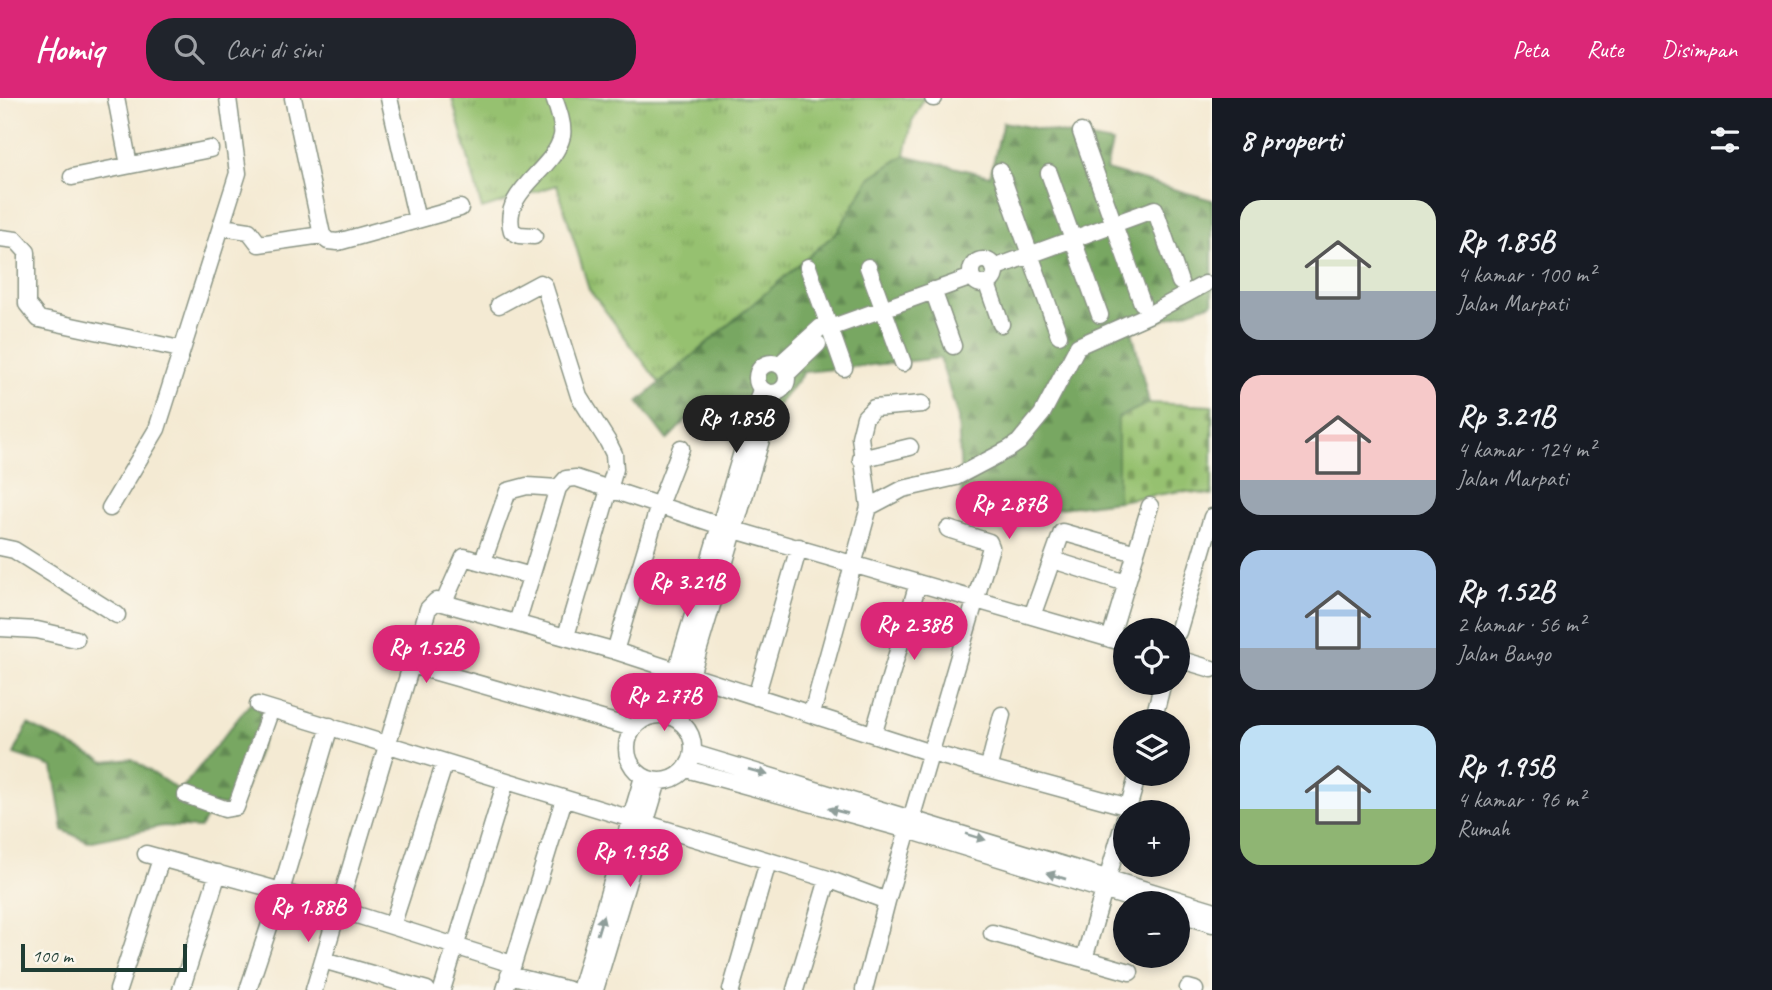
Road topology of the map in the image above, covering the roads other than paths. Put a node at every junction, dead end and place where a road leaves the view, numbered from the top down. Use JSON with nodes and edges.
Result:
{"nodes":[{"id":1,"x":116,"y":98,"type":"edge"},
{"id":2,"x":228,"y":98,"type":"edge"},
{"id":3,"x":293,"y":98,"type":"edge"},
{"id":4,"x":389,"y":98,"type":"edge"},
{"id":5,"x":554,"y":98,"type":"edge"},
{"id":6,"x":1081,"y":132,"type":"dead end"},
{"id":7,"x":210,"y":149,"type":"dead end"},
{"id":8,"x":128,"y":165,"type":"junction"},
{"id":9,"x":1000,"y":171,"type":"dead end"},
{"id":10,"x":1049,"y":173,"type":"dead end"},
{"id":11,"x":72,"y":177,"type":"dead end"},
{"id":12,"x":460,"y":208,"type":"dead end"},
{"id":13,"x":417,"y":220,"type":"junction"},
{"id":14,"x":1114,"y":224,"type":"junction"},
{"id":15,"x":222,"y":226,"type":"junction"},
{"id":16,"x":322,"y":235,"type":"junction"},
{"id":17,"x":534,"y":236,"type":"dead end"},
{"id":18,"x":0,"y":238,"type":"edge"},
{"id":19,"x":1073,"y":239,"type":"junction"},
{"id":20,"x":1030,"y":255,"type":"junction"},
{"id":21,"x":808,"y":267,"type":"dead end"},
{"id":22,"x":868,"y":267,"type":"dead end"},
{"id":23,"x":994,"y":268,"type":"junction"},
{"id":24,"x":972,"y":276,"type":"junction"},
{"id":25,"x":1180,"y":282,"type":"dead end"},
{"id":26,"x":987,"y":284,"type":"junction"},
{"id":27,"x":1205,"y":284,"type":"dead end"},
{"id":28,"x":933,"y":290,"type":"junction"},
{"id":29,"x":1142,"y":303,"type":"dead end"},
{"id":30,"x":499,"y":305,"type":"dead end"},
{"id":31,"x":883,"y":309,"type":"junction"},
{"id":32,"x":1100,"y":315,"type":"dead end"},
{"id":33,"x":1001,"y":324,"type":"dead end"},
{"id":34,"x":830,"y":328,"type":"junction"},
{"id":35,"x":1059,"y":335,"type":"dead end"},
{"id":36,"x":953,"y":346,"type":"dead end"},
{"id":37,"x":180,"y":349,"type":"junction"},
{"id":38,"x":903,"y":363,"type":"dead end"},
{"id":39,"x":844,"y":368,"type":"dead end"},
{"id":40,"x":783,"y":369,"type":"junction"},
{"id":41,"x":768,"y":391,"type":"junction"},
{"id":42,"x":922,"y":404,"type":"dead end"},
{"id":43,"x":910,"y":447,"type":"dead end"},
{"id":44,"x":681,"y":448,"type":"dead end"},
{"id":45,"x":861,"y":459,"type":"junction"},
{"id":46,"x":558,"y":488,"type":"junction"},
{"id":47,"x":611,"y":489,"type":"junction"},
{"id":48,"x":659,"y":505,"type":"junction"},
{"id":49,"x":1150,"y":506,"type":"dead end"},
{"id":50,"x":869,"y":507,"type":"junction"},
{"id":51,"x":110,"y":508,"type":"dead end"},
{"id":52,"x":1212,"y":517,"type":"edge"},
{"id":53,"x":727,"y":527,"type":"junction"},
{"id":54,"x":948,"y":529,"type":"dead end"},
{"id":55,"x":0,"y":547,"type":"edge"},
{"id":56,"x":799,"y":547,"type":"junction"},
{"id":57,"x":1136,"y":553,"type":"junction"},
{"id":58,"x":475,"y":559,"type":"junction"},
{"id":59,"x":1053,"y":559,"type":"junction"},
{"id":60,"x":855,"y":562,"type":"junction"},
{"id":61,"x":531,"y":576,"type":"junction"},
{"id":62,"x":918,"y":583,"type":"junction"},
{"id":63,"x":1126,"y":583,"type":"junction"},
{"id":64,"x":975,"y":600,"type":"junction"},
{"id":65,"x":444,"y":602,"type":"junction"},
{"id":66,"x":117,"y":615,"type":"dead end"},
{"id":67,"x":1032,"y":616,"type":"junction"},
{"id":68,"x":1121,"y":618,"type":"edge"},
{"id":69,"x":1182,"y":618,"type":"edge"},
{"id":70,"x":517,"y":623,"type":"junction"},
{"id":71,"x":0,"y":628,"type":"edge"},
{"id":72,"x":566,"y":636,"type":"junction"},
{"id":73,"x":76,"y":639,"type":"dead end"},
{"id":74,"x":1113,"y":640,"type":"edge"},
{"id":75,"x":615,"y":650,"type":"junction"},
{"id":76,"x":1190,"y":663,"type":"edge"},
{"id":77,"x":412,"y":665,"type":"junction"},
{"id":78,"x":1212,"y":669,"type":"edge"},
{"id":79,"x":683,"y":674,"type":"junction"},
{"id":80,"x":756,"y":697,"type":"junction"},
{"id":81,"x":812,"y":712,"type":"junction"},
{"id":82,"x":1002,"y":715,"type":"dead end"},
{"id":83,"x":670,"y":717,"type":"junction"},
{"id":84,"x":330,"y":726,"type":"junction"},
{"id":85,"x":633,"y":729,"type":"junction"},
{"id":86,"x":874,"y":732,"type":"junction"},
{"id":87,"x":390,"y":745,"type":"junction"},
{"id":88,"x":693,"y":752,"type":"junction"},
{"id":89,"x":931,"y":752,"type":"junction"},
{"id":90,"x":444,"y":762,"type":"junction"},
{"id":91,"x":989,"y":766,"type":"junction"},
{"id":92,"x":686,"y":769,"type":"junction"},
{"id":93,"x":651,"y":779,"type":"junction"},
{"id":94,"x":506,"y":781,"type":"junction"},
{"id":95,"x":186,"y":795,"type":"dead end"},
{"id":96,"x":564,"y":799,"type":"junction"},
{"id":97,"x":1113,"y":807,"type":"edge"},
{"id":98,"x":638,"y":822,"type":"junction"},
{"id":99,"x":911,"y":824,"type":"junction"},
{"id":100,"x":1113,"y":860,"type":"edge"},
{"id":101,"x":768,"y":862,"type":"junction"},
{"id":102,"x":218,"y":873,"type":"junction"},
{"id":103,"x":828,"y":879,"type":"junction"},
{"id":104,"x":1106,"y":884,"type":"junction"},
{"id":105,"x":281,"y":891,"type":"junction"},
{"id":106,"x":1120,"y":891,"type":"edge"},
{"id":107,"x":887,"y":901,"type":"junction"},
{"id":108,"x":338,"y":909,"type":"junction"},
{"id":109,"x":1212,"y":909,"type":"edge"},
{"id":110,"x":1190,"y":917,"type":"edge"},
{"id":111,"x":1212,"y":924,"type":"edge"},
{"id":112,"x":392,"y":926,"type":"junction"},
{"id":113,"x":992,"y":933,"type":"dead end"},
{"id":114,"x":454,"y":946,"type":"junction"},
{"id":115,"x":1084,"y":959,"type":"junction"},
{"id":116,"x":323,"y":960,"type":"junction"},
{"id":117,"x":1130,"y":972,"type":"dead end"},
{"id":118,"x":509,"y":976,"type":"edge"},
{"id":119,"x":118,"y":990,"type":"edge"},
{"id":120,"x":181,"y":990,"type":"edge"},
{"id":121,"x":248,"y":990,"type":"edge"},
{"id":122,"x":314,"y":990,"type":"edge"},
{"id":123,"x":427,"y":990,"type":"edge"},
{"id":124,"x":442,"y":990,"type":"edge"},
{"id":125,"x":569,"y":990,"type":"edge"},
{"id":126,"x":580,"y":990,"type":"edge"},
{"id":127,"x":595,"y":990,"type":"edge"},
{"id":128,"x":731,"y":990,"type":"edge"},
{"id":129,"x":795,"y":990,"type":"edge"},
{"id":130,"x":864,"y":990,"type":"edge"}],
"edges":[{"from":1,"to":8,"type":"street"},
{"from":2,"to":15,"type":"street"},
{"from":3,"to":16,"type":"street"},
{"from":4,"to":13,"type":"street"},
{"from":5,"to":17,"type":"street"},
{"from":6,"to":14,"type":"street"},
{"from":7,"to":8,"type":"street"},
{"from":8,"to":11,"type":"street"},
{"from":9,"to":20,"type":"street"},
{"from":10,"to":19,"type":"street"},
{"from":12,"to":13,"type":"street"},
{"from":13,"to":16,"type":"street"},
{"from":14,"to":19,"type":"street"},
{"from":14,"to":25,"type":"street"},
{"from":14,"to":29,"type":"street"},
{"from":15,"to":16,"type":"street"},
{"from":15,"to":37,"type":"street"},
{"from":18,"to":37,"type":"street"},
{"from":19,"to":20,"type":"street"},
{"from":19,"to":32,"type":"street"},
{"from":20,"to":23,"type":"street"},
{"from":20,"to":35,"type":"street"},
{"from":21,"to":34,"type":"street"},
{"from":22,"to":31,"type":"street"},
{"from":23,"to":24,"type":"street"},
{"from":23,"to":26,"type":"street"},
{"from":24,"to":26,"type":"street"},
{"from":24,"to":28,"type":"street"},
{"from":26,"to":33,"type":"street"},
{"from":27,"to":50,"type":"street"},
{"from":28,"to":31,"type":"street"},
{"from":28,"to":36,"type":"street"},
{"from":30,"to":47,"type":"street"},
{"from":31,"to":34,"type":"street"},
{"from":31,"to":38,"type":"street"},
{"from":34,"to":39,"type":"street"},
{"from":34,"to":40,"type":"street"},
{"from":37,"to":51,"type":"street"},
{"from":40,"to":41,"type":"street"},
{"from":40,"to":41,"type":"street"},
{"from":41,"to":53,"type":"street"},
{"from":42,"to":45,"type":"street"},
{"from":43,"to":45,"type":"street"},
{"from":44,"to":48,"type":"street"},
{"from":45,"to":50,"type":"street"},
{"from":46,"to":47,"type":"street"},
{"from":46,"to":58,"type":"street"},
{"from":46,"to":61,"type":"street"},
{"from":47,"to":48,"type":"street"},
{"from":47,"to":72,"type":"street"},
{"from":48,"to":53,"type":"street"},
{"from":48,"to":75,"type":"street"},
{"from":49,"to":57,"type":"street"},
{"from":50,"to":60,"type":"street"},
{"from":52,"to":69,"type":"street"},
{"from":53,"to":56,"type":"street"},
{"from":53,"to":79,"type":"street"},
{"from":54,"to":64,"type":"street"},
{"from":55,"to":66,"type":"street"},
{"from":56,"to":60,"type":"street"},
{"from":56,"to":80,"type":"street"},
{"from":57,"to":59,"type":"street"},
{"from":57,"to":63,"type":"street"},
{"from":58,"to":61,"type":"street"},
{"from":58,"to":65,"type":"street"},
{"from":59,"to":63,"type":"street"},
{"from":59,"to":67,"type":"street"},
{"from":60,"to":62,"type":"street"},
{"from":60,"to":81,"type":"street"},
{"from":61,"to":70,"type":"street"},
{"from":62,"to":64,"type":"street"},
{"from":62,"to":86,"type":"street"},
{"from":63,"to":68,"type":"street"},
{"from":64,"to":67,"type":"street"},
{"from":64,"to":89,"type":"street"},
{"from":65,"to":70,"type":"street"},
{"from":65,"to":77,"type":"street"},
{"from":67,"to":74,"type":"street"},
{"from":70,"to":72,"type":"street"},
{"from":71,"to":73,"type":"street"},
{"from":72,"to":75,"type":"street"},
{"from":75,"to":79,"type":"street"},
{"from":76,"to":78,"type":"street"},
{"from":77,"to":85,"type":"street"},
{"from":77,"to":87,"type":"street"},
{"from":79,"to":80,"type":"street"},
{"from":79,"to":83,"type":"street"},
{"from":80,"to":81,"type":"street"},
{"from":81,"to":86,"type":"street"},
{"from":82,"to":91,"type":"street"},
{"from":83,"to":85,"type":"street"},
{"from":83,"to":88,"type":"street"},
{"from":84,"to":87,"type":"street"},
{"from":84,"to":95,"type":"street"},
{"from":84,"to":105,"type":"street"},
{"from":85,"to":93,"type":"street"},
{"from":86,"to":89,"type":"street"},
{"from":87,"to":90,"type":"street"},
{"from":87,"to":108,"type":"street"},
{"from":88,"to":92,"type":"street"},
{"from":88,"to":99,"type":"street","one_way":true},
{"from":89,"to":91,"type":"street"},
{"from":89,"to":99,"type":"street"},
{"from":90,"to":94,"type":"street"},
{"from":90,"to":112,"type":"street"},
{"from":91,"to":97,"type":"street"},
{"from":92,"to":93,"type":"street"},
{"from":99,"to":92,"type":"street","one_way":true},
{"from":93,"to":98,"type":"street"},
{"from":94,"to":96,"type":"street"},
{"from":94,"to":114,"type":"street"},
{"from":96,"to":98,"type":"street"},
{"from":96,"to":118,"type":"street"},
{"from":98,"to":101,"type":"street"},
{"from":126,"to":98,"type":"street","one_way":true},
{"from":98,"to":127,"type":"street"},
{"from":99,"to":104,"type":"street"},
{"from":99,"to":107,"type":"street"},
{"from":100,"to":104,"type":"street"},
{"from":101,"to":103,"type":"street"},
{"from":101,"to":128,"type":"street"},
{"from":102,"to":105,"type":"street"},
{"from":102,"to":119,"type":"street"},
{"from":102,"to":120,"type":"street"},
{"from":103,"to":107,"type":"street"},
{"from":103,"to":129,"type":"street"},
{"from":104,"to":106,"type":"street"},
{"from":104,"to":109,"type":"street"},
{"from":104,"to":115,"type":"street"},
{"from":105,"to":108,"type":"street"},
{"from":105,"to":121,"type":"street"},
{"from":107,"to":130,"type":"street"},
{"from":108,"to":112,"type":"street"},
{"from":108,"to":116,"type":"street"},
{"from":110,"to":111,"type":"street"},
{"from":112,"to":114,"type":"street"},
{"from":113,"to":115,"type":"street"},
{"from":114,"to":118,"type":"street"},
{"from":114,"to":124,"type":"street"},
{"from":115,"to":117,"type":"street"},
{"from":116,"to":122,"type":"street"},
{"from":116,"to":123,"type":"street"},
{"from":118,"to":125,"type":"street"}]}
